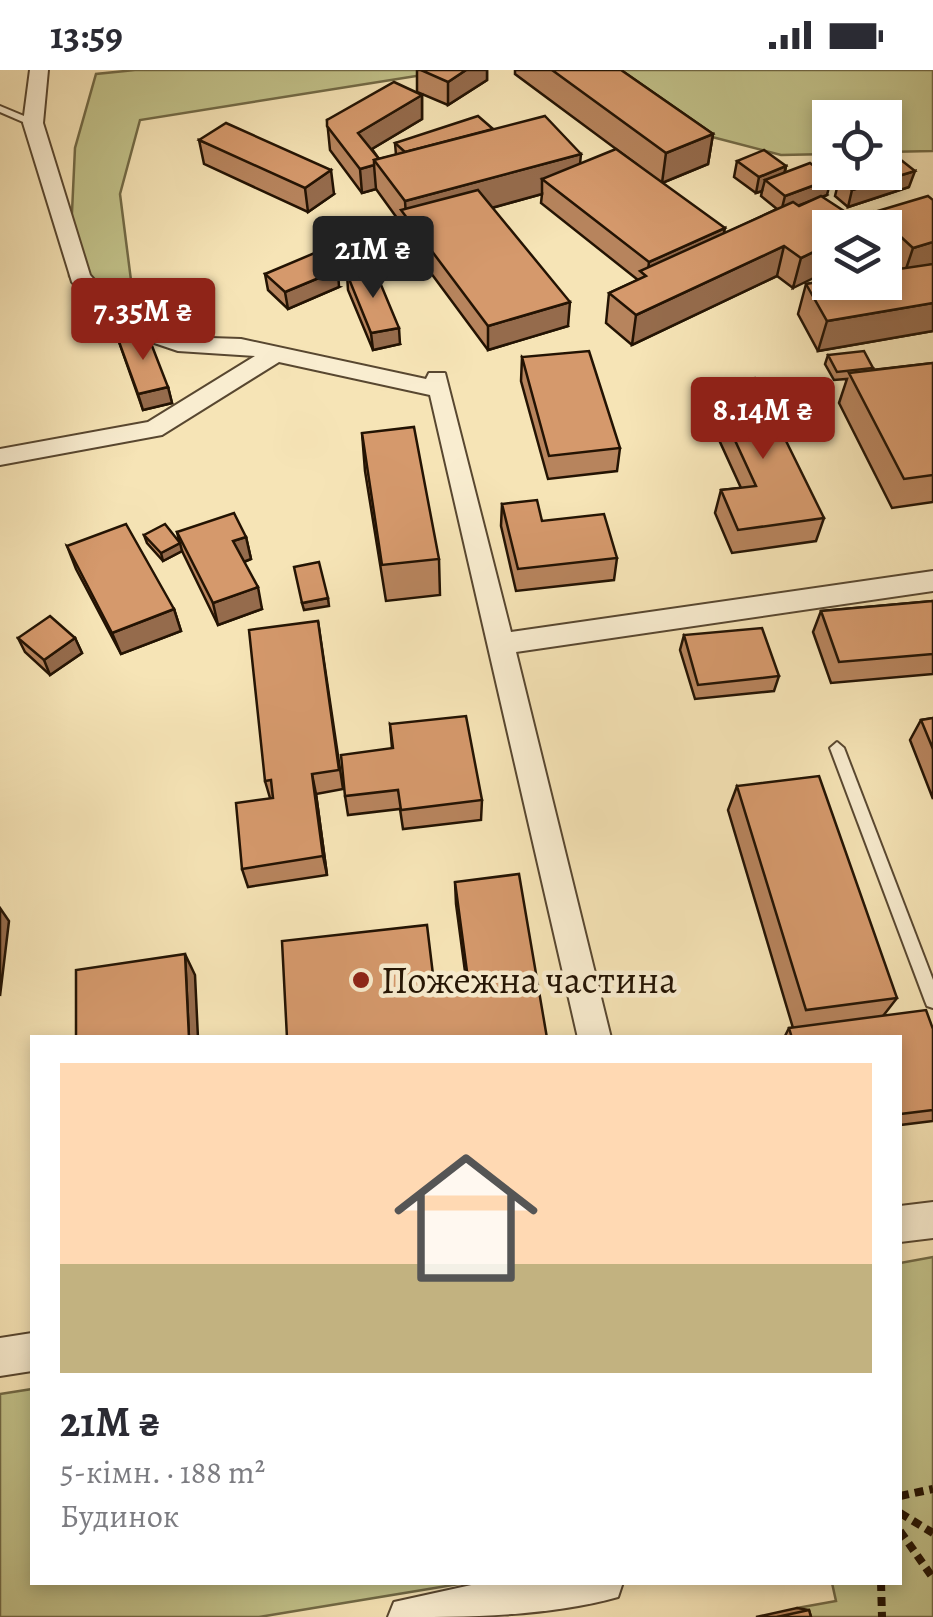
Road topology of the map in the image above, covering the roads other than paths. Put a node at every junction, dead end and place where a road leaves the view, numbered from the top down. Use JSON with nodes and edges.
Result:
{"nodes":[{"id":1,"x":39,"y":70,"type":"edge"},
{"id":2,"x":0,"y":109,"type":"edge"},
{"id":3,"x":33,"y":124,"type":"junction"},
{"id":4,"x":277,"y":353,"type":"junction"},
{"id":5,"x":0,"y":457,"type":"edge"},
{"id":6,"x":933,"y":582,"type":"edge"},
{"id":7,"x":499,"y":644,"type":"junction"},
{"id":8,"x":837,"y":748,"type":"dead end"},
{"id":9,"x":933,"y":1001,"type":"edge"},
{"id":10,"x":594,"y":1035,"type":"edge"},
{"id":11,"x":933,"y":1220,"type":"edge"},
{"id":12,"x":902,"y":1224,"type":"edge"},
{"id":13,"x":30,"y":1352,"type":"edge"},
{"id":14,"x":0,"y":1357,"type":"edge"},
{"id":15,"x":586,"y":1585,"type":"edge"},
{"id":16,"x":409,"y":1617,"type":"edge"}],
"edges":[{"from":1,"to":3,"type":"street"},
{"from":2,"to":3,"type":"lane"},
{"from":3,"to":4,"type":"street"},
{"from":4,"to":5,"type":"street"},
{"from":4,"to":7,"type":"street"},
{"from":6,"to":7,"type":"street"},
{"from":7,"to":10,"type":"street"},
{"from":8,"to":9,"type":"lane"},
{"from":11,"to":12,"type":"street"},
{"from":13,"to":14,"type":"street"},
{"from":15,"to":16,"type":"street"}]}
